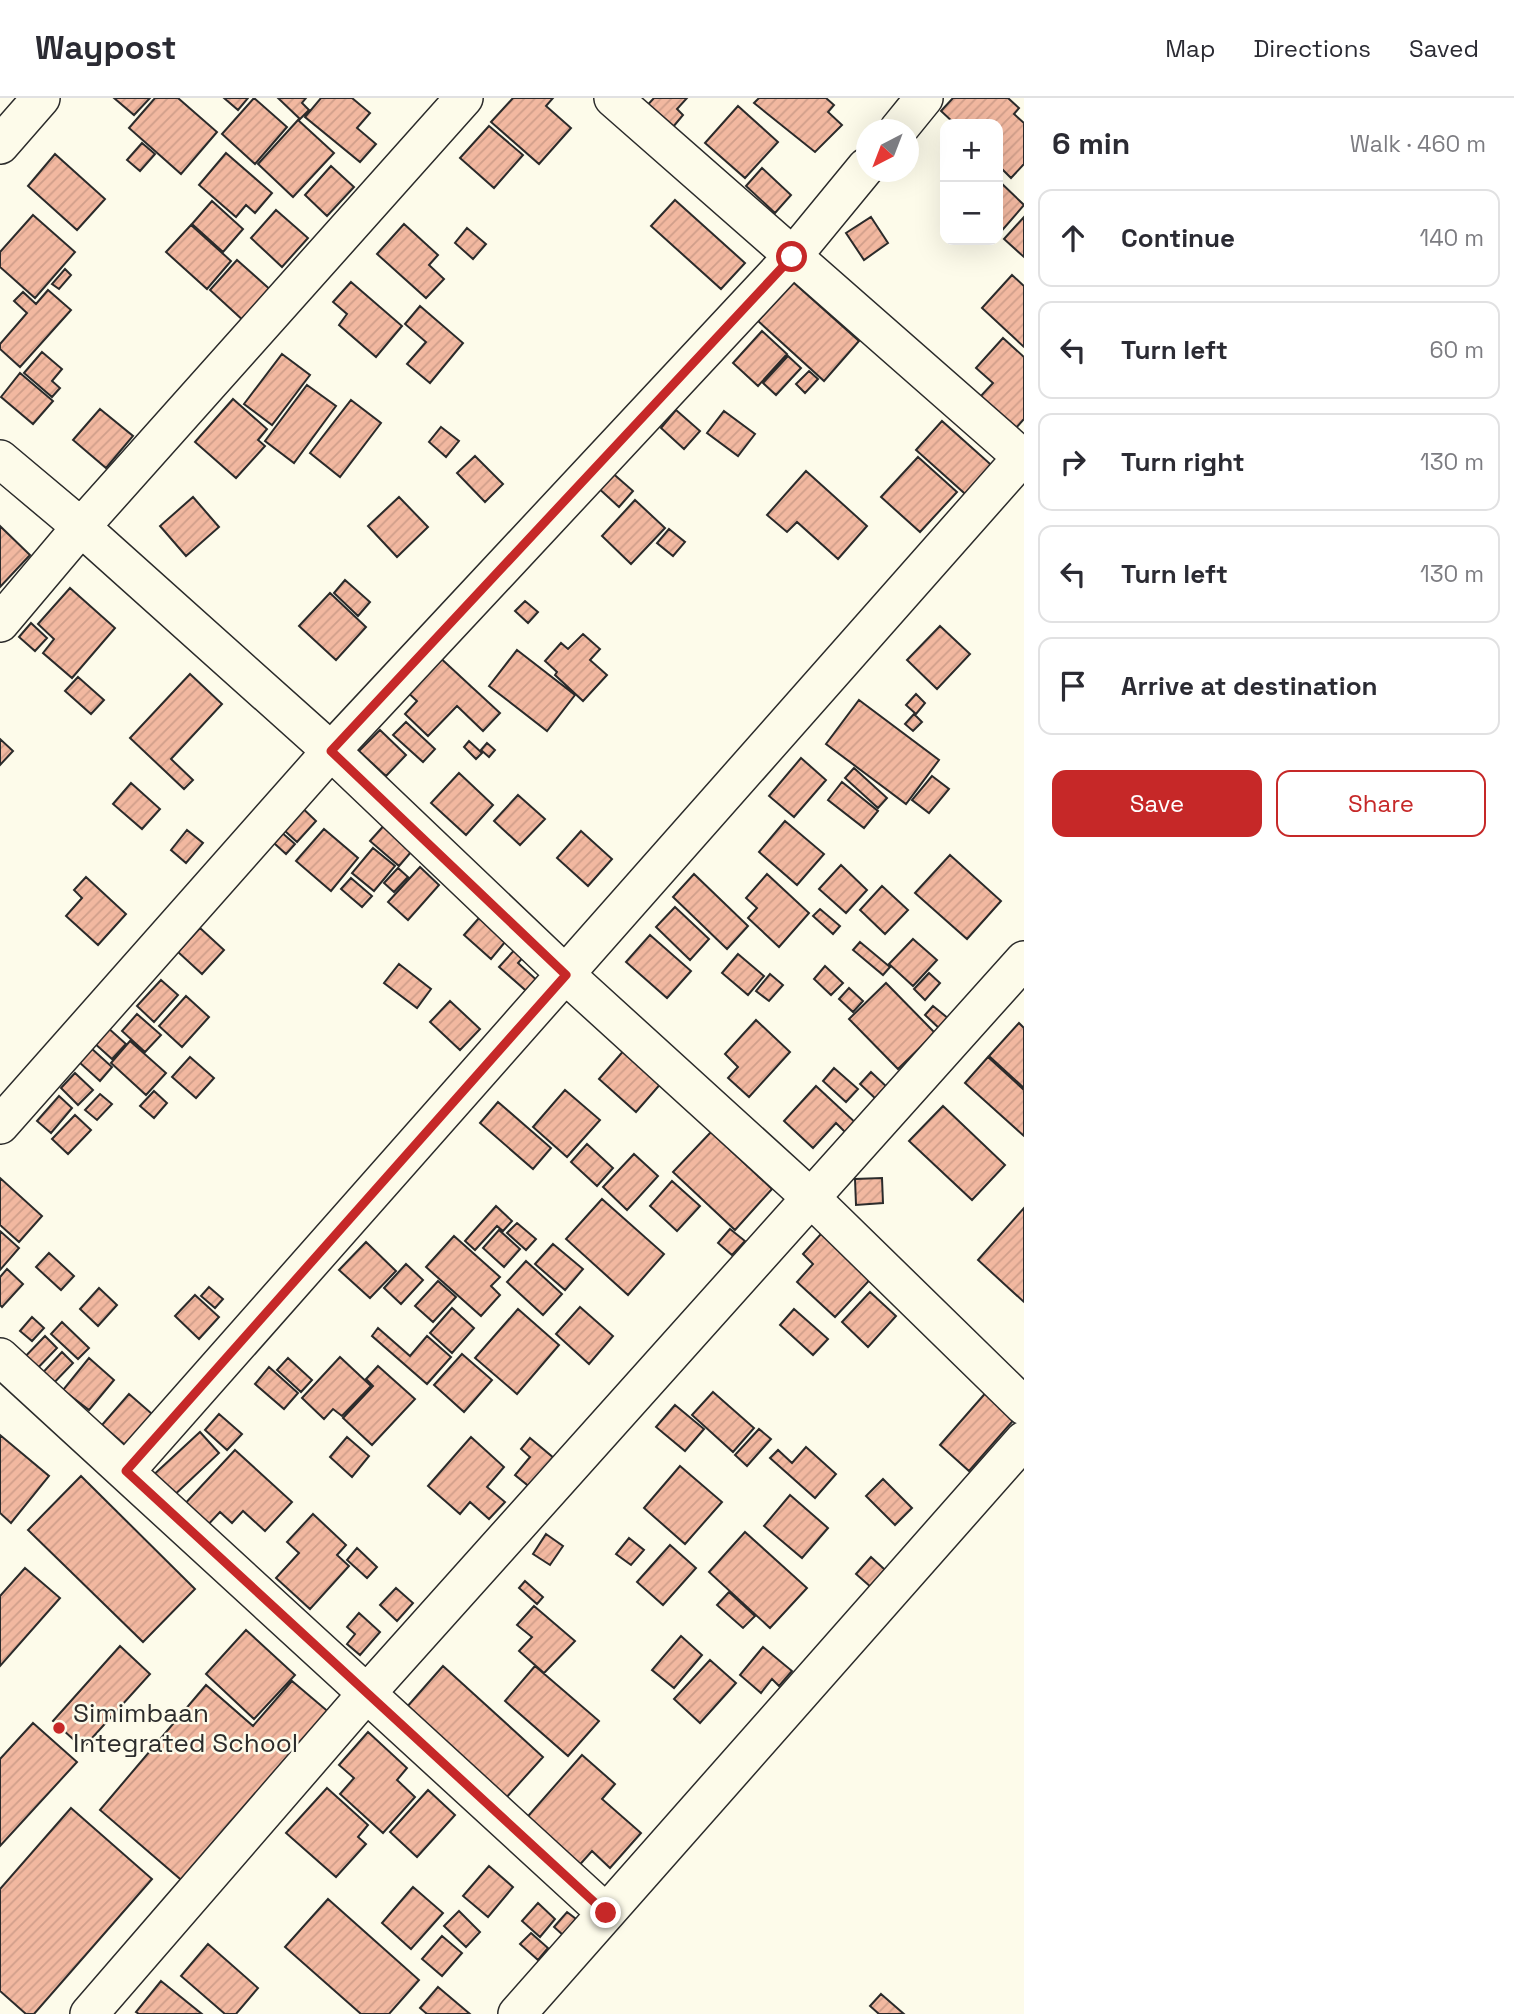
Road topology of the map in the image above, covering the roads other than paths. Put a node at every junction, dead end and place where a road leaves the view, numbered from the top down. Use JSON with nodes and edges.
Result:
{"nodes":[{"id":1,"x":41,"y":98,"type":"edge"},
{"id":2,"x":464,"y":98,"type":"edge"},
{"id":3,"x":613,"y":98,"type":"edge"},
{"id":4,"x":925,"y":98,"type":"edge"},
{"id":5,"x":907,"y":119,"type":"edge"},
{"id":6,"x":0,"y":145,"type":"edge"},
{"id":7,"x":856,"y":179,"type":"edge"},
{"id":8,"x":792,"y":257,"type":"junction"},
{"id":9,"x":1023,"y":457,"type":"edge"},
{"id":10,"x":0,"y":459,"type":"edge"},
{"id":11,"x":81,"y":527,"type":"junction"},
{"id":12,"x":0,"y":623,"type":"edge"},
{"id":13,"x":331,"y":751,"type":"junction"},
{"id":14,"x":1024,"y":960,"type":"edge"},
{"id":15,"x":566,"y":975,"type":"junction"},
{"id":16,"x":0,"y":1125,"type":"edge"},
{"id":17,"x":811,"y":1198,"type":"junction"},
{"id":18,"x":0,"y":1357,"type":"edge"},
{"id":19,"x":1024,"y":1406,"type":"edge"},
{"id":20,"x":1024,"y":1440,"type":"edge"},
{"id":21,"x":126,"y":1471,"type":"junction"},
{"id":22,"x":367,"y":1693,"type":"junction"},
{"id":23,"x":606,"y":1913,"type":"junction"},
{"id":24,"x":89,"y":2014,"type":"edge"},
{"id":25,"x":517,"y":2014,"type":"edge"}],
"edges":[{"from":1,"to":6,"type":"street"},
{"from":2,"to":11,"type":"street"},
{"from":3,"to":8,"type":"street"},
{"from":4,"to":5,"type":"street"},
{"from":7,"to":8,"type":"street"},
{"from":8,"to":9,"type":"street"},
{"from":8,"to":13,"type":"street"},
{"from":9,"to":15,"type":"street"},
{"from":10,"to":11,"type":"street"},
{"from":11,"to":12,"type":"street"},
{"from":11,"to":13,"type":"street"},
{"from":13,"to":15,"type":"street"},
{"from":13,"to":16,"type":"street"},
{"from":14,"to":17,"type":"street"},
{"from":15,"to":17,"type":"street"},
{"from":15,"to":21,"type":"street"},
{"from":17,"to":19,"type":"street"},
{"from":17,"to":22,"type":"street"},
{"from":18,"to":21,"type":"street"},
{"from":20,"to":23,"type":"street"},
{"from":21,"to":22,"type":"street"},
{"from":22,"to":23,"type":"street"},
{"from":22,"to":24,"type":"street"},
{"from":23,"to":25,"type":"street"}]}
